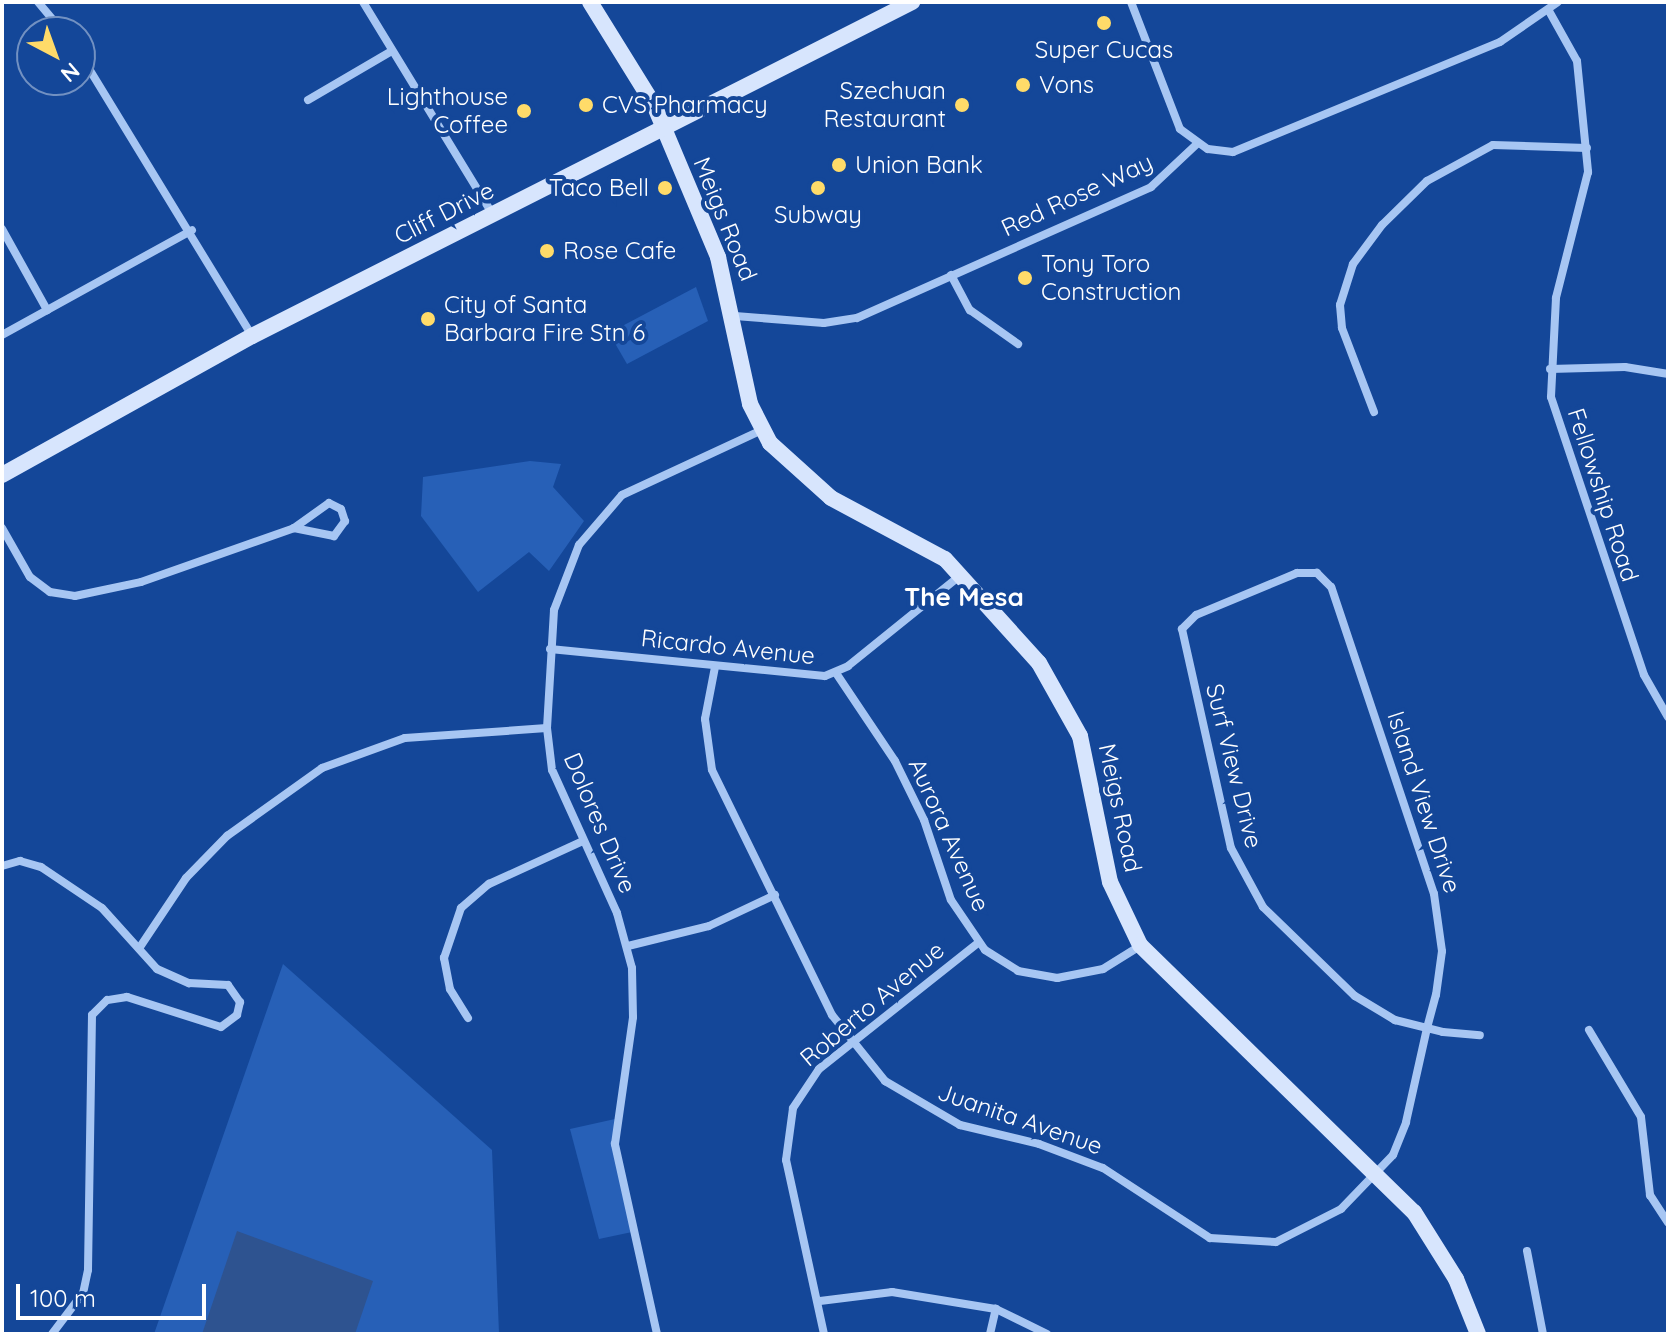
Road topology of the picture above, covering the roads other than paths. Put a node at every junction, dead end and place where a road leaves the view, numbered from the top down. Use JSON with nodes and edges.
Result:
{"nodes":[{"id":1,"x":363,"y":2,"type":"edge"},
{"id":2,"x":590,"y":2,"type":"edge"},
{"id":3,"x":912,"y":2,"type":"edge"},
{"id":4,"x":1131,"y":2,"type":"edge"},
{"id":5,"x":1558,"y":2,"type":"edge"},
{"id":6,"x":1549,"y":11,"type":"junction"},
{"id":7,"x":392,"y":51,"type":"junction"},
{"id":8,"x":96,"y":79,"type":"edge"},
{"id":9,"x":308,"y":100,"type":"dead end"},
{"id":10,"x":663,"y":129,"type":"junction"},
{"id":11,"x":1197,"y":144,"type":"junction"},
{"id":12,"x":1587,"y":148,"type":"junction"},
{"id":13,"x":493,"y":215,"type":"junction"},
{"id":14,"x":2,"y":229,"type":"edge"},
{"id":15,"x":192,"y":230,"type":"junction"},
{"id":16,"x":951,"y":275,"type":"junction"},
{"id":17,"x":47,"y":310,"type":"junction"},
{"id":18,"x":735,"y":316,"type":"junction"},
{"id":19,"x":2,"y":335,"type":"edge"},
{"id":20,"x":252,"y":336,"type":"junction"},
{"id":21,"x":1018,"y":344,"type":"dead end"},
{"id":22,"x":1550,"y":369,"type":"junction"},
{"id":23,"x":1668,"y":374,"type":"edge"},
{"id":24,"x":1374,"y":412,"type":"dead end"},
{"id":25,"x":762,"y":430,"type":"junction"},
{"id":26,"x":2,"y":475,"type":"edge"},
{"id":27,"x":2,"y":528,"type":"edge"},
{"id":28,"x":294,"y":528,"type":"junction"},
{"id":29,"x":962,"y":573,"type":"junction"},
{"id":30,"x":1196,"y":615,"type":"joint"},
{"id":31,"x":550,"y":649,"type":"junction"},
{"id":32,"x":715,"y":667,"type":"junction"},
{"id":33,"x":836,"y":673,"type":"junction"},
{"id":34,"x":1668,"y":717,"type":"edge"},
{"id":35,"x":547,"y":728,"type":"junction"},
{"id":36,"x":583,"y":841,"type":"junction"},
{"id":37,"x":2,"y":866,"type":"edge"},
{"id":38,"x":775,"y":895,"type":"junction"},
{"id":39,"x":978,"y":943,"type":"junction"},
{"id":40,"x":1140,"y":945,"type":"junction"},
{"id":41,"x":628,"y":946,"type":"junction"},
{"id":42,"x":140,"y":947,"type":"junction"},
{"id":43,"x":468,"y":1018,"type":"dead end"},
{"id":44,"x":1427,"y":1028,"type":"junction"},
{"id":45,"x":1589,"y":1030,"type":"dead end"},
{"id":46,"x":1480,"y":1035,"type":"dead end"},
{"id":47,"x":852,"y":1042,"type":"junction"},
{"id":48,"x":1376,"y":1174,"type":"junction"},
{"id":49,"x":1668,"y":1223,"type":"edge"},
{"id":50,"x":1527,"y":1251,"type":"dead end"},
{"id":51,"x":820,"y":1301,"type":"junction"},
{"id":52,"x":996,"y":1309,"type":"junction"},
{"id":53,"x":52,"y":1334,"type":"edge"},
{"id":54,"x":657,"y":1334,"type":"edge"},
{"id":55,"x":824,"y":1334,"type":"edge"},
{"id":56,"x":990,"y":1334,"type":"edge"},
{"id":57,"x":1047,"y":1334,"type":"edge"},
{"id":58,"x":1478,"y":1334,"type":"edge"},
{"id":59,"x":1543,"y":1334,"type":"edge"}],
"edges":[{"from":1,"to":7,"type":"street"},
{"from":2,"to":10,"type":"main road","name":"Meigs Road"},
{"from":3,"to":10,"type":"main road","name":"Cliff Drive"},
{"from":4,"to":11,"type":"street"},
{"from":5,"to":6,"type":"street"},
{"from":6,"to":11,"type":"street"},
{"from":6,"to":12,"type":"street","name":"Fellowship Road"},
{"from":7,"to":9,"type":"street"},
{"from":7,"to":13,"type":"street"},
{"from":8,"to":15,"type":"street"},
{"from":10,"to":13,"type":"main road","name":"Cliff Drive"},
{"from":10,"to":18,"type":"main road","name":"Meigs Road"},
{"from":11,"to":16,"type":"street","name":"Red Rose Way"},
{"from":12,"to":22,"type":"street","name":"Fellowship Road"},
{"from":12,"to":24,"type":"street"},
{"from":13,"to":20,"type":"main road","name":"Cliff Drive"},
{"from":14,"to":17,"type":"street"},
{"from":15,"to":17,"type":"street"},
{"from":15,"to":20,"type":"street"},
{"from":16,"to":18,"type":"street","name":"Red Rose Way"},
{"from":16,"to":21,"type":"street"},
{"from":17,"to":19,"type":"street"},
{"from":18,"to":25,"type":"main road","name":"Meigs Road"},
{"from":20,"to":26,"type":"main road","name":"Cliff Drive"},
{"from":22,"to":23,"type":"street"},
{"from":22,"to":34,"type":"street","name":"Fellowship Road"},
{"from":25,"to":29,"type":"main road","name":"Meigs Road"},
{"from":25,"to":31,"type":"street","name":"Dolores Drive"},
{"from":27,"to":28,"type":"street"},
{"from":28,"to":28,"type":"street"},
{"from":29,"to":33,"type":"street","name":"Ricardo Avenue"},
{"from":29,"to":40,"type":"main road","name":"Meigs Road"},
{"from":30,"to":44,"type":"street","name":"Surf View Drive"},
{"from":30,"to":44,"type":"street","name":"Island View Drive"},
{"from":31,"to":32,"type":"street","name":"Ricardo Avenue"},
{"from":31,"to":35,"type":"street","name":"Dolores Drive"},
{"from":32,"to":33,"type":"street","name":"Ricardo Avenue"},
{"from":32,"to":38,"type":"street","name":"Juanita Avenue"},
{"from":33,"to":39,"type":"street","name":"Aurora Avenue"},
{"from":35,"to":36,"type":"street","name":"Dolores Drive"},
{"from":35,"to":42,"type":"street"},
{"from":36,"to":41,"type":"street","name":"Dolores Drive"},
{"from":36,"to":43,"type":"street"},
{"from":37,"to":42,"type":"street"},
{"from":38,"to":41,"type":"street"},
{"from":38,"to":47,"type":"street","name":"Juanita Avenue"},
{"from":39,"to":40,"type":"street","name":"Aurora Avenue"},
{"from":39,"to":47,"type":"street","name":"Roberto Avenue"},
{"from":40,"to":48,"type":"main road","name":"Meigs Road"},
{"from":41,"to":54,"type":"street","name":"Dolores Drive"},
{"from":42,"to":53,"type":"street"},
{"from":44,"to":46,"type":"street","name":"Surf View Drive"},
{"from":44,"to":48,"type":"street","name":"Island View Drive"},
{"from":45,"to":49,"type":"street"},
{"from":47,"to":48,"type":"street","name":"Juanita Avenue"},
{"from":47,"to":51,"type":"street","name":"Roberto Avenue"},
{"from":48,"to":58,"type":"main road","name":"Meigs Road"},
{"from":50,"to":59,"type":"street"},
{"from":51,"to":52,"type":"street"},
{"from":51,"to":55,"type":"street","name":"Roberto Avenue"},
{"from":52,"to":56,"type":"street"},
{"from":52,"to":57,"type":"street"}]}
